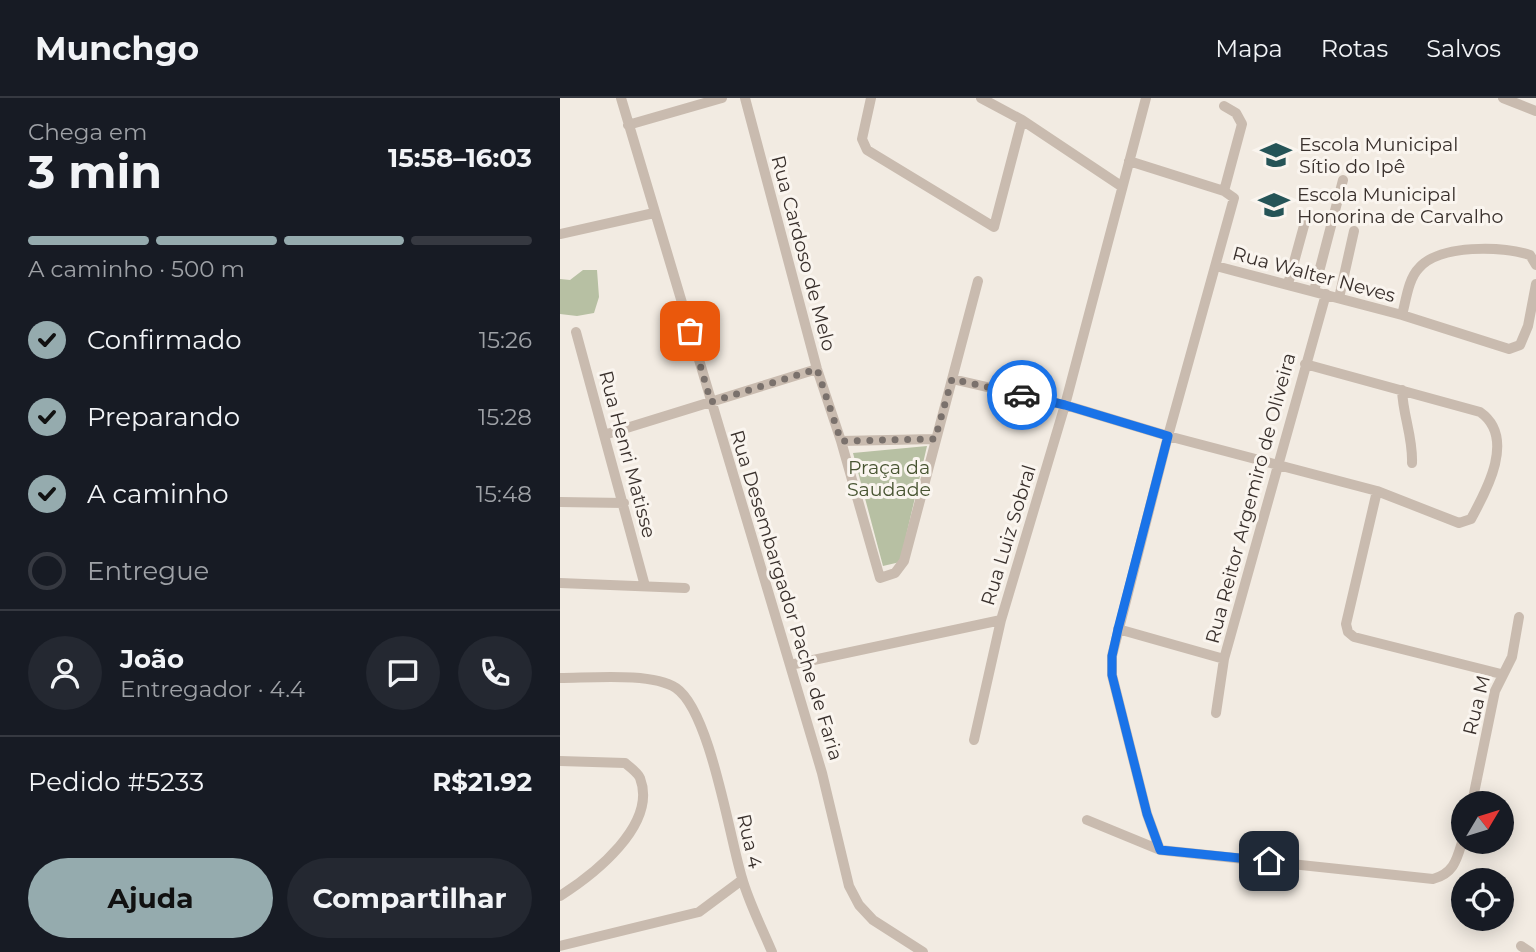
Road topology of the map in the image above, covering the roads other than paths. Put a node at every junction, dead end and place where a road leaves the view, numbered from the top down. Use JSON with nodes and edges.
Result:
{"nodes":[{"id":1,"x":621,"y":98,"type":"edge"},
{"id":2,"x":722,"y":98,"type":"edge"},
{"id":3,"x":745,"y":98,"type":"edge"},
{"id":4,"x":871,"y":98,"type":"edge"},
{"id":5,"x":981,"y":98,"type":"edge"},
{"id":6,"x":1146,"y":98,"type":"edge"},
{"id":7,"x":1503,"y":98,"type":"edge"},
{"id":8,"x":1224,"y":106,"type":"dead end"},
{"id":9,"x":1536,"y":111,"type":"edge"},
{"id":10,"x":1021,"y":120,"type":"junction"},
{"id":11,"x":628,"y":125,"type":"junction"},
{"id":12,"x":1129,"y":161,"type":"junction"},
{"id":13,"x":1343,"y":180,"type":"dead end"},
{"id":14,"x":1121,"y":186,"type":"junction"},
{"id":15,"x":1224,"y":191,"type":"junction"},
{"id":16,"x":654,"y":213,"type":"junction"},
{"id":17,"x":1305,"y":222,"type":"dead end"},
{"id":18,"x":1354,"y":231,"type":"dead end"},
{"id":19,"x":560,"y":234,"type":"edge"},
{"id":20,"x":1536,"y":265,"type":"edge"},
{"id":21,"x":1216,"y":266,"type":"junction"},
{"id":22,"x":978,"y":281,"type":"dead end"},
{"id":23,"x":1288,"y":284,"type":"junction"},
{"id":24,"x":1536,"y":284,"type":"edge"},
{"id":25,"x":1314,"y":291,"type":"junction"},
{"id":26,"x":1326,"y":294,"type":"junction"},
{"id":27,"x":1339,"y":298,"type":"junction"},
{"id":28,"x":1402,"y":315,"type":"junction"},
{"id":29,"x":576,"y":332,"type":"dead end"},
{"id":30,"x":1305,"y":364,"type":"junction"},
{"id":31,"x":817,"y":369,"type":"junction"},
{"id":32,"x":952,"y":379,"type":"junction"},
{"id":33,"x":1402,"y":390,"type":"junction"},
{"id":34,"x":711,"y":402,"type":"junction"},
{"id":35,"x":1065,"y":405,"type":"junction"},
{"id":36,"x":604,"y":435,"type":"junction"},
{"id":37,"x":1168,"y":436,"type":"junction"},
{"id":38,"x":935,"y":439,"type":"junction"},
{"id":39,"x":841,"y":441,"type":"junction"},
{"id":40,"x":1412,"y":463,"type":"dead end"},
{"id":41,"x":1279,"y":466,"type":"junction"},
{"id":42,"x":1377,"y":491,"type":"junction"},
{"id":43,"x":560,"y":502,"type":"edge"},
{"id":44,"x":624,"y":503,"type":"junction"},
{"id":45,"x":560,"y":583,"type":"edge"},
{"id":46,"x":645,"y":586,"type":"junction"},
{"id":47,"x":685,"y":588,"type":"dead end"},
{"id":48,"x":1519,"y":618,"type":"dead end"},
{"id":49,"x":1001,"y":620,"type":"junction"},
{"id":50,"x":1118,"y":629,"type":"junction"},
{"id":51,"x":1224,"y":659,"type":"junction"},
{"id":52,"x":790,"y":665,"type":"junction"},
{"id":53,"x":1501,"y":674,"type":"junction"},
{"id":54,"x":560,"y":678,"type":"edge"},
{"id":55,"x":1216,"y":713,"type":"dead end"},
{"id":56,"x":974,"y":740,"type":"dead end"},
{"id":57,"x":560,"y":761,"type":"edge"},
{"id":58,"x":1474,"y":791,"type":"edge"},
{"id":59,"x":1087,"y":820,"type":"dead end"},
{"id":60,"x":1160,"y":850,"type":"junction"},
{"id":61,"x":1458,"y":854,"type":"edge"},
{"id":62,"x":742,"y":880,"type":"junction"},
{"id":63,"x":560,"y":896,"type":"edge"},
{"id":64,"x":560,"y":946,"type":"edge"},
{"id":65,"x":772,"y":952,"type":"edge"},
{"id":66,"x":923,"y":952,"type":"edge"}],
"edges":[{"from":1,"to":11,"type":"street","name":"Rua Desembargador Pache de Faria"},
{"from":2,"to":11,"type":"street"},
{"from":3,"to":31,"type":"street","name":"Rua Cardoso de Melo"},
{"from":4,"to":10,"type":"street"},
{"from":5,"to":10,"type":"street"},
{"from":6,"to":12,"type":"street","name":"Rua Luiz Sobral"},
{"from":7,"to":9,"type":"street"},
{"from":8,"to":15,"type":"street"},
{"from":10,"to":14,"type":"street"},
{"from":11,"to":16,"type":"street","name":"Rua Desembargador Pache de Faria"},
{"from":12,"to":14,"type":"street","name":"Rua Luiz Sobral"},
{"from":12,"to":15,"type":"street"},
{"from":13,"to":25,"type":"street"},
{"from":14,"to":35,"type":"street","name":"Rua Luiz Sobral"},
{"from":15,"to":21,"type":"street"},
{"from":16,"to":19,"type":"street"},
{"from":16,"to":34,"type":"street","name":"Rua Desembargador Pache de Faria"},
{"from":17,"to":23,"type":"street"},
{"from":18,"to":27,"type":"street"},
{"from":20,"to":28,"type":"street","name":"Rua Walter Neves"},
{"from":21,"to":23,"type":"street","name":"Rua Walter Neves"},
{"from":21,"to":37,"type":"street"},
{"from":22,"to":32,"type":"street"},
{"from":23,"to":25,"type":"street","name":"Rua Walter Neves"},
{"from":24,"to":28,"type":"street","name":"Rua Walter Neves"},
{"from":25,"to":26,"type":"street","name":"Rua Walter Neves"},
{"from":26,"to":27,"type":"street","name":"Rua Walter Neves"},
{"from":26,"to":30,"type":"street","name":"Rua Reitor Argemiro de Oliveira"},
{"from":27,"to":28,"type":"street","name":"Rua Walter Neves"},
{"from":29,"to":36,"type":"street","name":"Rua Henri Matisse"},
{"from":30,"to":33,"type":"street"},
{"from":30,"to":41,"type":"street","name":"Rua Reitor Argemiro de Oliveira"},
{"from":31,"to":34,"type":"street"},
{"from":31,"to":39,"type":"street","name":"Rua Cardoso de Melo"},
{"from":32,"to":35,"type":"street"},
{"from":32,"to":38,"type":"street"},
{"from":33,"to":40,"type":"street"},
{"from":33,"to":42,"type":"street"},
{"from":34,"to":36,"type":"street"},
{"from":34,"to":52,"type":"street","name":"Rua Desembargador Pache de Faria"},
{"from":35,"to":37,"type":"street"},
{"from":35,"to":49,"type":"street","name":"Rua Luiz Sobral"},
{"from":36,"to":44,"type":"street","name":"Rua Henri Matisse"},
{"from":37,"to":41,"type":"street"},
{"from":37,"to":50,"type":"street"},
{"from":38,"to":39,"type":"street"},
{"from":38,"to":39,"type":"street","name":"Rua Cardoso de Melo"},
{"from":41,"to":42,"type":"street"},
{"from":41,"to":51,"type":"street","name":"Rua Reitor Argemiro de Oliveira"},
{"from":42,"to":53,"type":"street"},
{"from":43,"to":44,"type":"street"},
{"from":44,"to":46,"type":"street","name":"Rua Henri Matisse"},
{"from":45,"to":46,"type":"street"},
{"from":46,"to":47,"type":"street"},
{"from":48,"to":53,"type":"street","name":"Rua M"},
{"from":49,"to":52,"type":"street"},
{"from":49,"to":56,"type":"street","name":"Rua Luiz Sobral"},
{"from":50,"to":51,"type":"street"},
{"from":50,"to":60,"type":"street"},
{"from":51,"to":55,"type":"street","name":"Rua Reitor Argemiro de Oliveira"},
{"from":52,"to":66,"type":"street","name":"Rua Desembargador Pache de Faria"},
{"from":53,"to":58,"type":"street","name":"Rua M"},
{"from":54,"to":62,"type":"street","name":"Rua 4"},
{"from":57,"to":63,"type":"street"},
{"from":59,"to":60,"type":"street"},
{"from":60,"to":61,"type":"street"},
{"from":62,"to":64,"type":"street","name":"Rua 4"},
{"from":62,"to":65,"type":"street"}]}
